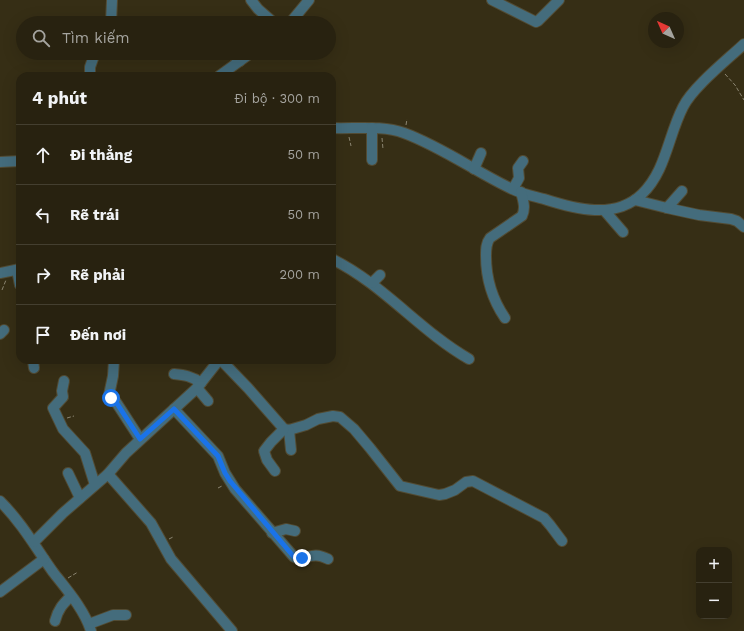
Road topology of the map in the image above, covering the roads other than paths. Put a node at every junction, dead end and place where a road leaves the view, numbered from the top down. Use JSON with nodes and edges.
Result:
{"nodes":[{"id":1,"x":112,"y":0,"type":"edge"},
{"id":2,"x":251,"y":0,"type":"edge"},
{"id":3,"x":309,"y":0,"type":"edge"},
{"id":4,"x":492,"y":0,"type":"edge"},
{"id":5,"x":559,"y":0,"type":"edge"},
{"id":6,"x":111,"y":16,"type":"edge"},
{"id":7,"x":266,"y":16,"type":"edge"},
{"id":8,"x":296,"y":16,"type":"edge"},
{"id":9,"x":744,"y":44,"type":"edge"},
{"id":10,"x":92,"y":60,"type":"edge"},
{"id":11,"x":243,"y":60,"type":"edge"},
{"id":12,"x":240,"y":62,"type":"joint"},
{"id":13,"x":90,"y":72,"type":"edge"},
{"id":14,"x":225,"y":72,"type":"edge"},
{"id":15,"x":336,"y":128,"type":"edge"},
{"id":16,"x":377,"y":129,"type":"junction"},
{"id":17,"x":480,"y":153,"type":"dead end"},
{"id":18,"x":372,"y":160,"type":"dead end"},
{"id":19,"x":16,"y":161,"type":"edge"},
{"id":20,"x":523,"y":161,"type":"dead end"},
{"id":21,"x":0,"y":162,"type":"edge"},
{"id":22,"x":474,"y":169,"type":"junction"},
{"id":23,"x":517,"y":191,"type":"junction"},
{"id":24,"x":682,"y":191,"type":"dead end"},
{"id":25,"x":635,"y":200,"type":"junction"},
{"id":26,"x":667,"y":208,"type":"junction"},
{"id":27,"x":604,"y":210,"type":"junction"},
{"id":28,"x":743,"y":224,"type":"edge"},
{"id":29,"x":623,"y":232,"type":"dead end"},
{"id":30,"x":336,"y":260,"type":"edge"},
{"id":31,"x":16,"y":270,"type":"edge"},
{"id":32,"x":0,"y":273,"type":"edge"},
{"id":33,"x":380,"y":275,"type":"dead end"},
{"id":34,"x":372,"y":283,"type":"junction"},
{"id":35,"x":505,"y":318,"type":"dead end"},
{"id":36,"x":469,"y":359,"type":"dead end"},
{"id":37,"x":114,"y":364,"type":"edge"},
{"id":38,"x":217,"y":364,"type":"edge"},
{"id":39,"x":224,"y":364,"type":"edge"},
{"id":40,"x":174,"y":374,"type":"dead end"},
{"id":41,"x":64,"y":381,"type":"dead end"},
{"id":42,"x":199,"y":385,"type":"junction"},
{"id":43,"x":208,"y":400,"type":"dead end"},
{"id":44,"x":174,"y":409,"type":"junction"},
{"id":45,"x":286,"y":430,"type":"junction"},
{"id":46,"x":140,"y":439,"type":"junction"},
{"id":47,"x":291,"y":450,"type":"dead end"},
{"id":48,"x":275,"y":471,"type":"dead end"},
{"id":49,"x":68,"y":473,"type":"dead end"},
{"id":50,"x":108,"y":474,"type":"junction"},
{"id":51,"x":95,"y":485,"type":"junction"},
{"id":52,"x":80,"y":498,"type":"junction"},
{"id":53,"x":0,"y":501,"type":"edge"},
{"id":54,"x":295,"y":531,"type":"dead end"},
{"id":55,"x":272,"y":533,"type":"junction"},
{"id":56,"x":562,"y":541,"type":"dead end"},
{"id":57,"x":34,"y":542,"type":"junction"},
{"id":58,"x":44,"y":559,"type":"junction"},
{"id":59,"x":328,"y":559,"type":"dead end"},
{"id":60,"x":0,"y":592,"type":"edge"},
{"id":61,"x":71,"y":596,"type":"junction"},
{"id":62,"x":126,"y":616,"type":"dead end"},
{"id":63,"x":55,"y":621,"type":"dead end"},
{"id":64,"x":90,"y":627,"type":"edge"},
{"id":65,"x":232,"y":631,"type":"edge"}],
"edges":[{"from":1,"to":6,"type":"street"},
{"from":2,"to":7,"type":"street"},
{"from":3,"to":8,"type":"street"},
{"from":4,"to":5,"type":"street"},
{"from":9,"to":25,"type":"street"},
{"from":10,"to":13,"type":"street"},
{"from":11,"to":12,"type":"street"},
{"from":12,"to":14,"type":"street"},
{"from":15,"to":16,"type":"street"},
{"from":16,"to":18,"type":"street"},
{"from":16,"to":22,"type":"street"},
{"from":17,"to":22,"type":"street"},
{"from":19,"to":21,"type":"street"},
{"from":20,"to":23,"type":"street"},
{"from":22,"to":23,"type":"street"},
{"from":23,"to":27,"type":"street"},
{"from":23,"to":35,"type":"street"},
{"from":24,"to":26,"type":"street"},
{"from":25,"to":26,"type":"street"},
{"from":25,"to":27,"type":"street"},
{"from":26,"to":28,"type":"street"},
{"from":27,"to":29,"type":"street"},
{"from":30,"to":34,"type":"street"},
{"from":31,"to":32,"type":"street"},
{"from":33,"to":34,"type":"street"},
{"from":34,"to":36,"type":"street"},
{"from":37,"to":46,"type":"street"},
{"from":38,"to":42,"type":"street"},
{"from":39,"to":45,"type":"street"},
{"from":40,"to":42,"type":"street"},
{"from":41,"to":51,"type":"street"},
{"from":42,"to":43,"type":"street"},
{"from":42,"to":44,"type":"street"},
{"from":44,"to":46,"type":"street"},
{"from":44,"to":55,"type":"street"},
{"from":45,"to":47,"type":"street"},
{"from":45,"to":48,"type":"street"},
{"from":45,"to":56,"type":"street"},
{"from":46,"to":50,"type":"street"},
{"from":49,"to":52,"type":"street"},
{"from":50,"to":51,"type":"street"},
{"from":50,"to":65,"type":"street"},
{"from":51,"to":52,"type":"street"},
{"from":52,"to":57,"type":"street"},
{"from":53,"to":57,"type":"street"},
{"from":54,"to":55,"type":"street"},
{"from":55,"to":59,"type":"street"},
{"from":57,"to":58,"type":"street"},
{"from":58,"to":60,"type":"street"},
{"from":58,"to":61,"type":"street"},
{"from":61,"to":63,"type":"street"},
{"from":61,"to":64,"type":"street"},
{"from":62,"to":64,"type":"street"}]}
